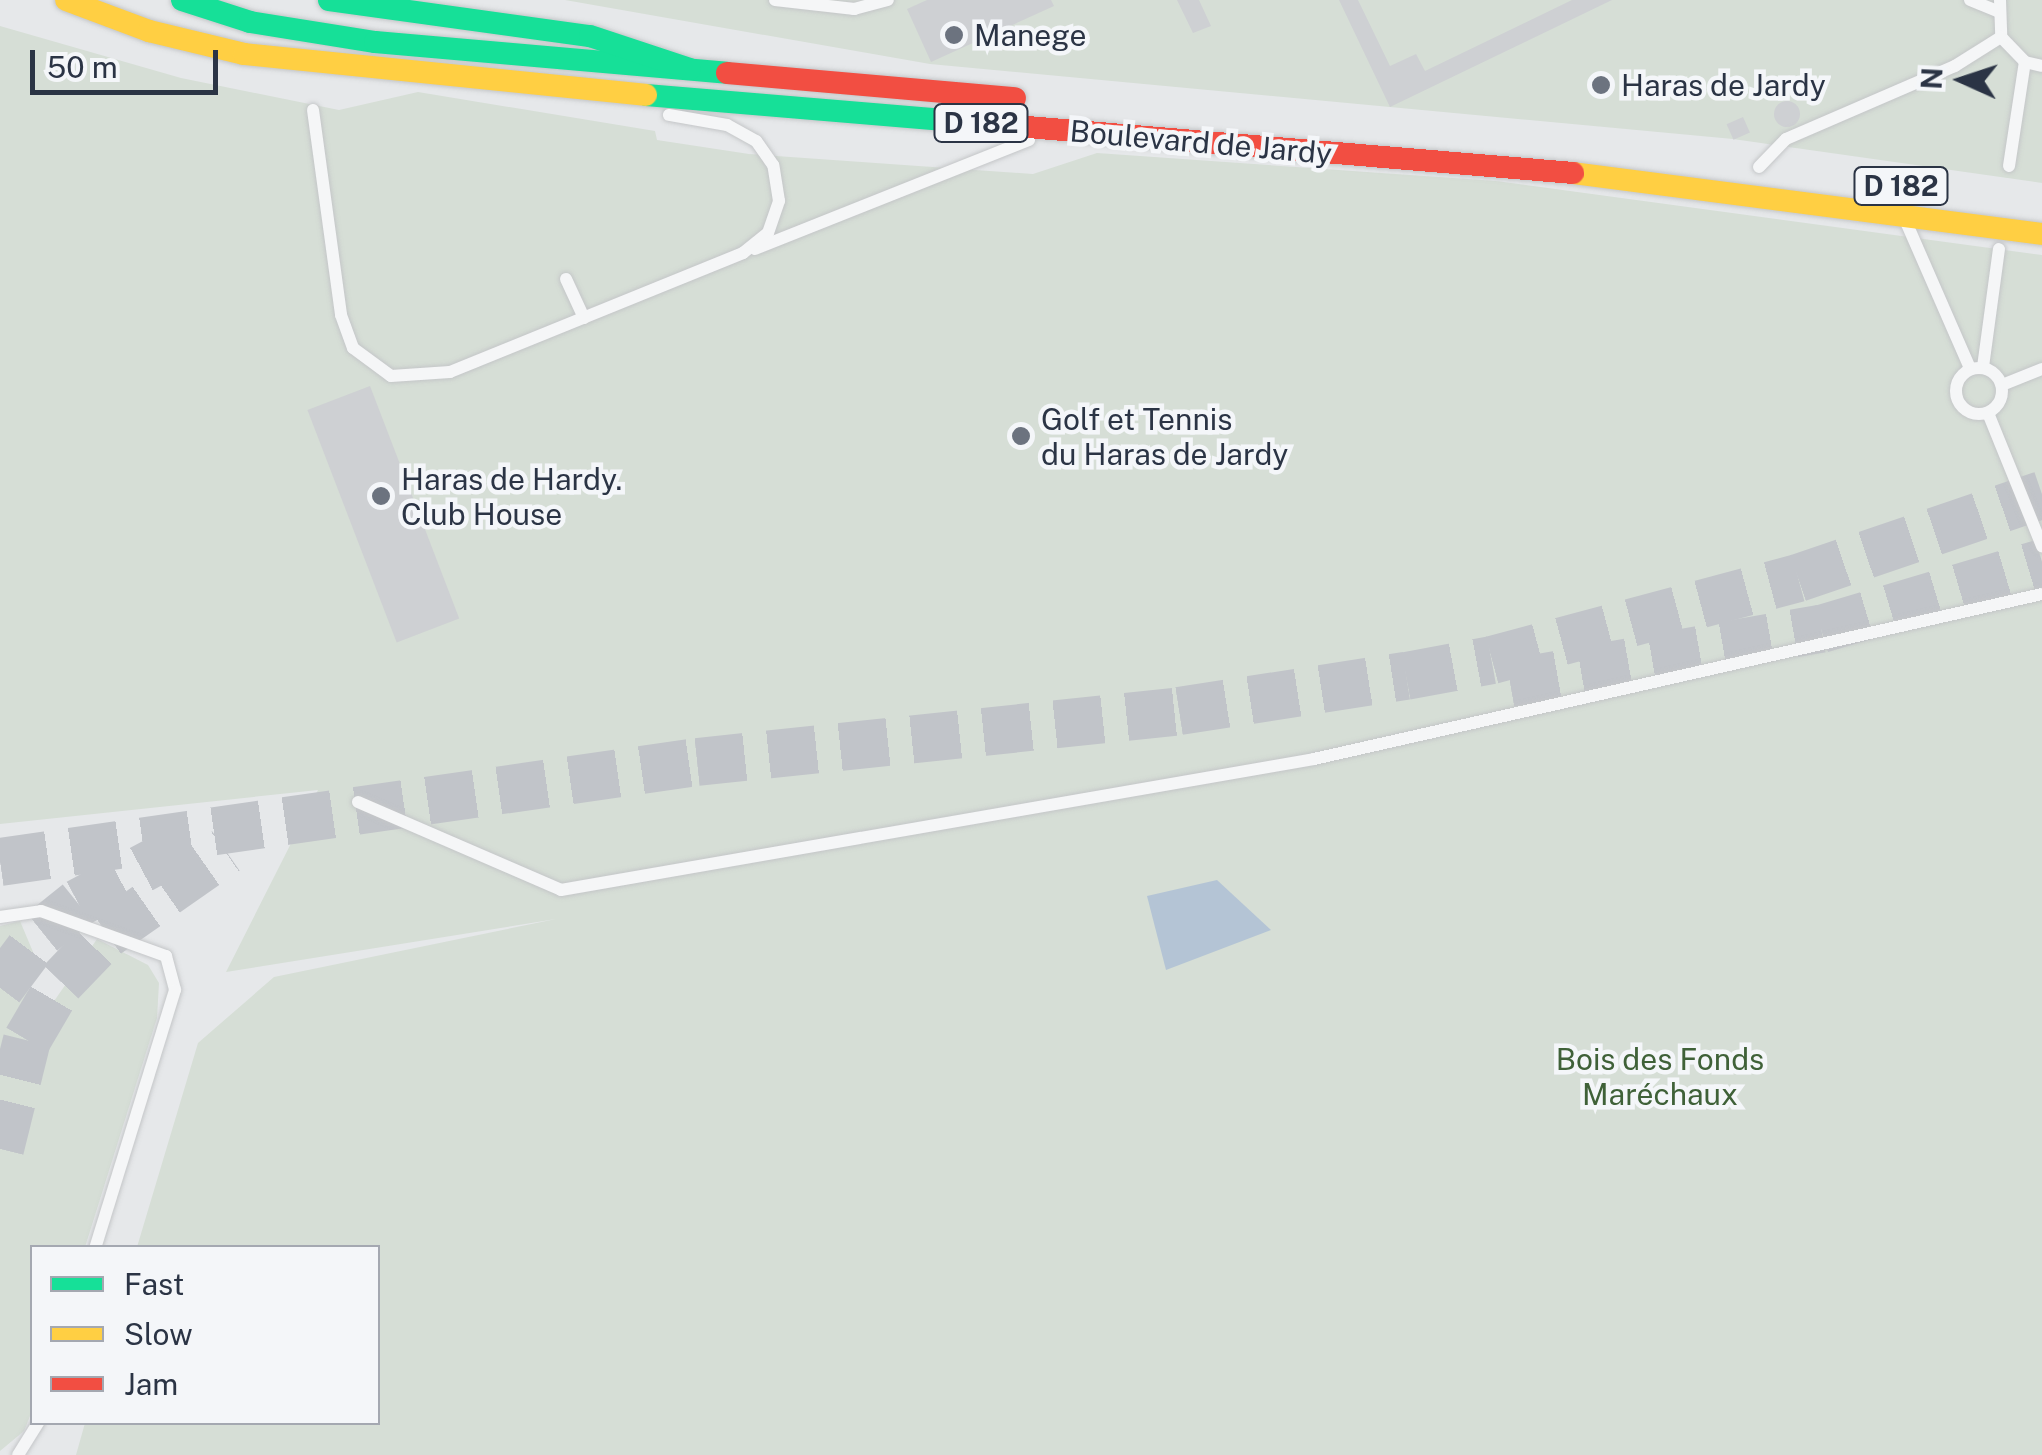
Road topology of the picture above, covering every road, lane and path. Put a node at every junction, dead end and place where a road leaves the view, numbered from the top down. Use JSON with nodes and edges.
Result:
{"nodes":[{"id":1,"x":66,"y":0,"type":"edge"},
{"id":2,"x":182,"y":0,"type":"edge"},
{"id":3,"x":328,"y":0,"type":"edge"},
{"id":4,"x":775,"y":0,"type":"edge"},
{"id":5,"x":888,"y":0,"type":"edge"},
{"id":6,"x":1970,"y":0,"type":"edge"},
{"id":7,"x":1998,"y":5,"type":"edge"},
{"id":8,"x":436,"y":16,"type":"junction"},
{"id":9,"x":2000,"y":38,"type":"junction"},
{"id":10,"x":375,"y":42,"type":"junction"},
{"id":11,"x":2026,"y":62,"type":"junction"},
{"id":12,"x":2042,"y":66,"type":"edge"},
{"id":13,"x":690,"y":69,"type":"junction"},
{"id":14,"x":469,"y":80,"type":"junction"},
{"id":15,"x":1043,"y":101,"type":"dead end"},
{"id":16,"x":313,"y":110,"type":"dead end"},
{"id":17,"x":1055,"y":130,"type":"junction"},
{"id":18,"x":1726,"y":162,"type":"dead end"},
{"id":19,"x":2009,"y":166,"type":"dead end"},
{"id":20,"x":1759,"y":167,"type":"junction"},
{"id":21,"x":1796,"y":172,"type":"dead end"},
{"id":22,"x":1902,"y":212,"type":"junction"},
{"id":23,"x":2042,"y":234,"type":"edge"},
{"id":24,"x":1998,"y":249,"type":"dead end"},
{"id":25,"x":743,"y":253,"type":"junction"},
{"id":26,"x":566,"y":280,"type":"dead end"},
{"id":27,"x":584,"y":318,"type":"junction"},
{"id":28,"x":1977,"y":368,"type":"junction"},
{"id":29,"x":2042,"y":369,"type":"edge"},
{"id":30,"x":2002,"y":385,"type":"junction"},
{"id":31,"x":1988,"y":413,"type":"junction"},
{"id":32,"x":2042,"y":546,"type":"edge"},
{"id":33,"x":2042,"y":594,"type":"edge"},
{"id":34,"x":358,"y":802,"type":"dead end"},
{"id":35,"x":0,"y":917,"type":"edge"},
{"id":36,"x":96,"y":1245,"type":"edge"},
{"id":37,"x":37,"y":1425,"type":"edge"},
{"id":38,"x":18,"y":1455,"type":"edge"}],
"edges":[{"from":1,"to":14,"type":"main road","name":"Boulevard de Jardy","number":"D 182"},
{"from":2,"to":10,"type":"main road","name":"Boulevard de Jardy","number":"D 182"},
{"from":3,"to":8,"type":"main road"},
{"from":4,"to":5,"type":"lane"},
{"from":6,"to":7,"type":"lane"},
{"from":7,"to":9,"type":"lane"},
{"from":8,"to":10,"type":"lane"},
{"from":8,"to":13,"type":"main road"},
{"from":9,"to":11,"type":"lane"},
{"from":9,"to":20,"type":"lane"},
{"from":10,"to":13,"type":"main road","name":"Boulevard de Jardy","number":"D 182"},
{"from":11,"to":12,"type":"lane"},
{"from":11,"to":19,"type":"lane"},
{"from":13,"to":15,"type":"main road","name":"Boulevard de Jardy","number":"D 182"},
{"from":14,"to":17,"type":"main road","name":"Boulevard de Jardy","number":"D 182"},
{"from":14,"to":25,"type":"lane"},
{"from":16,"to":27,"type":"lane"},
{"from":17,"to":22,"type":"main road","name":"Boulevard de Jardy","number":"D 182"},
{"from":17,"to":25,"type":"lane"},
{"from":18,"to":20,"type":"main road"},
{"from":20,"to":21,"type":"main road"},
{"from":22,"to":23,"type":"main road","name":"Boulevard de Jardy","number":"D 182"},
{"from":22,"to":28,"type":"lane"},
{"from":24,"to":28,"type":"lane"},
{"from":25,"to":27,"type":"lane"},
{"from":26,"to":27,"type":"lane"},
{"from":28,"to":30,"type":"lane"},
{"from":28,"to":31,"type":"lane"},
{"from":29,"to":30,"type":"lane"},
{"from":30,"to":31,"type":"lane"},
{"from":31,"to":32,"type":"lane"},
{"from":33,"to":34,"type":"lane"},
{"from":35,"to":36,"type":"lane"},
{"from":37,"to":38,"type":"lane"}]}
